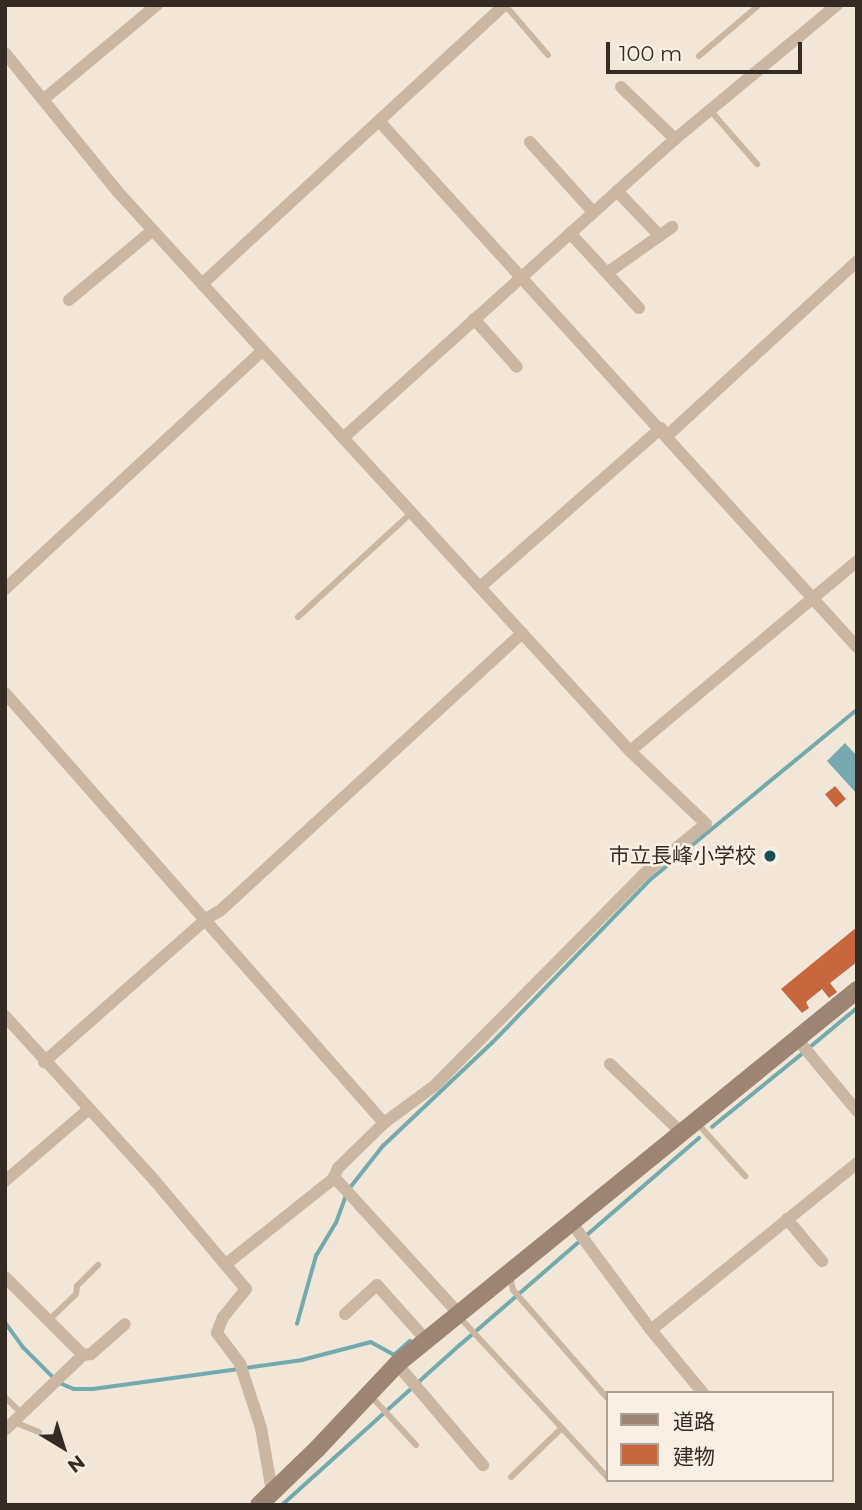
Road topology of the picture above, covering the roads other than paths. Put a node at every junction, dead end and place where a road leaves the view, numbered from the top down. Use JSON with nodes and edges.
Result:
{"nodes":[{"id":1,"x":157,"y":5,"type":"edge"},
{"id":2,"x":504,"y":5,"type":"edge"},
{"id":3,"x":759,"y":5,"type":"edge"},
{"id":4,"x":836,"y":5,"type":"edge"},
{"id":5,"x":5,"y":53,"type":"edge"},
{"id":6,"x":548,"y":55,"type":"dead end"},
{"id":7,"x":699,"y":56,"type":"dead end"},
{"id":8,"x":621,"y":87,"type":"dead end"},
{"id":9,"x":44,"y":99,"type":"junction"},
{"id":10,"x":710,"y":110,"type":"junction"},
{"id":11,"x":379,"y":121,"type":"junction"},
{"id":12,"x":675,"y":139,"type":"junction"},
{"id":13,"x":530,"y":142,"type":"dead end"},
{"id":14,"x":757,"y":164,"type":"dead end"},
{"id":15,"x":617,"y":191,"type":"junction"},
{"id":16,"x":593,"y":212,"type":"junction"},
{"id":17,"x":671,"y":227,"type":"dead end"},
{"id":18,"x":153,"y":230,"type":"junction"},
{"id":19,"x":570,"y":233,"type":"junction"},
{"id":20,"x":660,"y":236,"type":"junction"},
{"id":21,"x":857,"y":261,"type":"edge"},
{"id":22,"x":607,"y":273,"type":"junction"},
{"id":23,"x":520,"y":278,"type":"junction"},
{"id":24,"x":202,"y":284,"type":"junction"},
{"id":25,"x":69,"y":300,"type":"dead end"},
{"id":26,"x":639,"y":308,"type":"dead end"},
{"id":27,"x":474,"y":319,"type":"junction"},
{"id":28,"x":262,"y":351,"type":"junction"},
{"id":29,"x":517,"y":367,"type":"dead end"},
{"id":30,"x":664,"y":432,"type":"junction"},
{"id":31,"x":343,"y":438,"type":"junction"},
{"id":32,"x":411,"y":513,"type":"junction"},
{"id":33,"x":857,"y":561,"type":"edge"},
{"id":34,"x":480,"y":587,"type":"junction"},
{"id":35,"x":5,"y":589,"type":"edge"},
{"id":36,"x":813,"y":597,"type":"junction"},
{"id":37,"x":298,"y":617,"type":"dead end"},
{"id":38,"x":523,"y":634,"type":"junction"},
{"id":39,"x":857,"y":647,"type":"edge"},
{"id":40,"x":5,"y":693,"type":"edge"},
{"id":41,"x":630,"y":751,"type":"junction"},
{"id":42,"x":206,"y":919,"type":"junction"},
{"id":43,"x":857,"y":990,"type":"edge"},
{"id":44,"x":5,"y":1016,"type":"edge"},
{"id":45,"x":797,"y":1039,"type":"junction"},
{"id":46,"x":44,"y":1062,"type":"junction"},
{"id":47,"x":610,"y":1064,"type":"dead end"},
{"id":48,"x":89,"y":1109,"type":"junction"},
{"id":49,"x":857,"y":1111,"type":"edge"},
{"id":50,"x":384,"y":1124,"type":"junction"},
{"id":51,"x":689,"y":1127,"type":"junction"},
{"id":52,"x":857,"y":1163,"type":"edge"},
{"id":53,"x":745,"y":1176,"type":"dead end"},
{"id":54,"x":334,"y":1177,"type":"junction"},
{"id":55,"x":5,"y":1181,"type":"edge"},
{"id":56,"x":788,"y":1219,"type":"junction"},
{"id":57,"x":571,"y":1222,"type":"junction"},
{"id":58,"x":822,"y":1261,"type":"dead end"},
{"id":59,"x":98,"y":1265,"type":"dead end"},
{"id":60,"x":226,"y":1265,"type":"junction"},
{"id":61,"x":509,"y":1272,"type":"junction"},
{"id":62,"x":5,"y":1277,"type":"edge"},
{"id":63,"x":345,"y":1314,"type":"dead end"},
{"id":64,"x":461,"y":1318,"type":"junction"},
{"id":65,"x":48,"y":1321,"type":"junction"},
{"id":66,"x":125,"y":1324,"type":"dead end"},
{"id":67,"x":651,"y":1330,"type":"junction"},
{"id":68,"x":427,"y":1341,"type":"junction"},
{"id":69,"x":83,"y":1355,"type":"junction"},
{"id":70,"x":397,"y":1364,"type":"junction"},
{"id":71,"x":701,"y":1391,"type":"edge"},
{"id":72,"x":5,"y":1397,"type":"edge"},
{"id":73,"x":606,"y":1397,"type":"edge"},
{"id":74,"x":375,"y":1400,"type":"junction"},
{"id":75,"x":14,"y":1422,"type":"edge"},
{"id":76,"x":562,"y":1428,"type":"junction"},
{"id":77,"x":39,"y":1432,"type":"dead end"},
{"id":78,"x":416,"y":1445,"type":"dead end"},
{"id":79,"x":483,"y":1465,"type":"dead end"},
{"id":80,"x":606,"y":1476,"type":"edge"},
{"id":81,"x":511,"y":1477,"type":"dead end"},
{"id":82,"x":265,"y":1498,"type":"edge"}],
"edges":[{"from":1,"to":9,"type":"street"},
{"from":2,"to":6,"type":"lane"},
{"from":2,"to":11,"type":"street"},
{"from":3,"to":7,"type":"lane"},
{"from":4,"to":10,"type":"street"},
{"from":5,"to":9,"type":"street"},
{"from":8,"to":12,"type":"street"},
{"from":9,"to":18,"type":"street"},
{"from":10,"to":12,"type":"street"},
{"from":10,"to":14,"type":"lane"},
{"from":11,"to":23,"type":"street"},
{"from":11,"to":24,"type":"street"},
{"from":12,"to":15,"type":"street"},
{"from":13,"to":16,"type":"street"},
{"from":15,"to":16,"type":"street"},
{"from":15,"to":20,"type":"street"},
{"from":16,"to":19,"type":"street"},
{"from":17,"to":20,"type":"street"},
{"from":18,"to":24,"type":"street"},
{"from":18,"to":25,"type":"street"},
{"from":19,"to":22,"type":"street"},
{"from":19,"to":23,"type":"street"},
{"from":20,"to":22,"type":"street"},
{"from":21,"to":30,"type":"street"},
{"from":22,"to":26,"type":"street"},
{"from":23,"to":27,"type":"street"},
{"from":23,"to":30,"type":"street"},
{"from":24,"to":28,"type":"street"},
{"from":27,"to":29,"type":"street"},
{"from":27,"to":31,"type":"street"},
{"from":28,"to":31,"type":"street"},
{"from":28,"to":35,"type":"street"},
{"from":30,"to":34,"type":"street"},
{"from":30,"to":36,"type":"street"},
{"from":31,"to":32,"type":"street"},
{"from":32,"to":34,"type":"street"},
{"from":32,"to":37,"type":"lane"},
{"from":33,"to":36,"type":"street"},
{"from":34,"to":38,"type":"street"},
{"from":36,"to":39,"type":"street"},
{"from":36,"to":41,"type":"street"},
{"from":38,"to":41,"type":"street"},
{"from":38,"to":42,"type":"street"},
{"from":40,"to":42,"type":"street"},
{"from":41,"to":50,"type":"street"},
{"from":42,"to":46,"type":"street"},
{"from":42,"to":50,"type":"street"},
{"from":43,"to":45,"type":"street"},
{"from":44,"to":46,"type":"street"},
{"from":45,"to":49,"type":"street"},
{"from":45,"to":51,"type":"street"},
{"from":46,"to":48,"type":"street"},
{"from":47,"to":51,"type":"street"},
{"from":48,"to":55,"type":"street"},
{"from":48,"to":60,"type":"street"},
{"from":50,"to":54,"type":"street"},
{"from":51,"to":53,"type":"lane"},
{"from":51,"to":57,"type":"street"},
{"from":52,"to":56,"type":"street"},
{"from":54,"to":60,"type":"street"},
{"from":54,"to":64,"type":"street"},
{"from":56,"to":58,"type":"street"},
{"from":56,"to":67,"type":"street"},
{"from":57,"to":61,"type":"street"},
{"from":57,"to":67,"type":"street"},
{"from":59,"to":65,"type":"lane"},
{"from":60,"to":82,"type":"street"},
{"from":61,"to":64,"type":"street"},
{"from":61,"to":73,"type":"lane"},
{"from":62,"to":65,"type":"street"},
{"from":63,"to":68,"type":"street"},
{"from":64,"to":68,"type":"street"},
{"from":64,"to":76,"type":"lane"},
{"from":65,"to":69,"type":"street"},
{"from":66,"to":69,"type":"street"},
{"from":67,"to":71,"type":"street"},
{"from":68,"to":70,"type":"street"},
{"from":69,"to":75,"type":"street"},
{"from":70,"to":74,"type":"street"},
{"from":70,"to":79,"type":"street"},
{"from":72,"to":75,"type":"lane"},
{"from":74,"to":78,"type":"lane"},
{"from":74,"to":82,"type":"street"},
{"from":75,"to":77,"type":"lane"},
{"from":76,"to":80,"type":"lane"},
{"from":76,"to":81,"type":"lane"}]}
